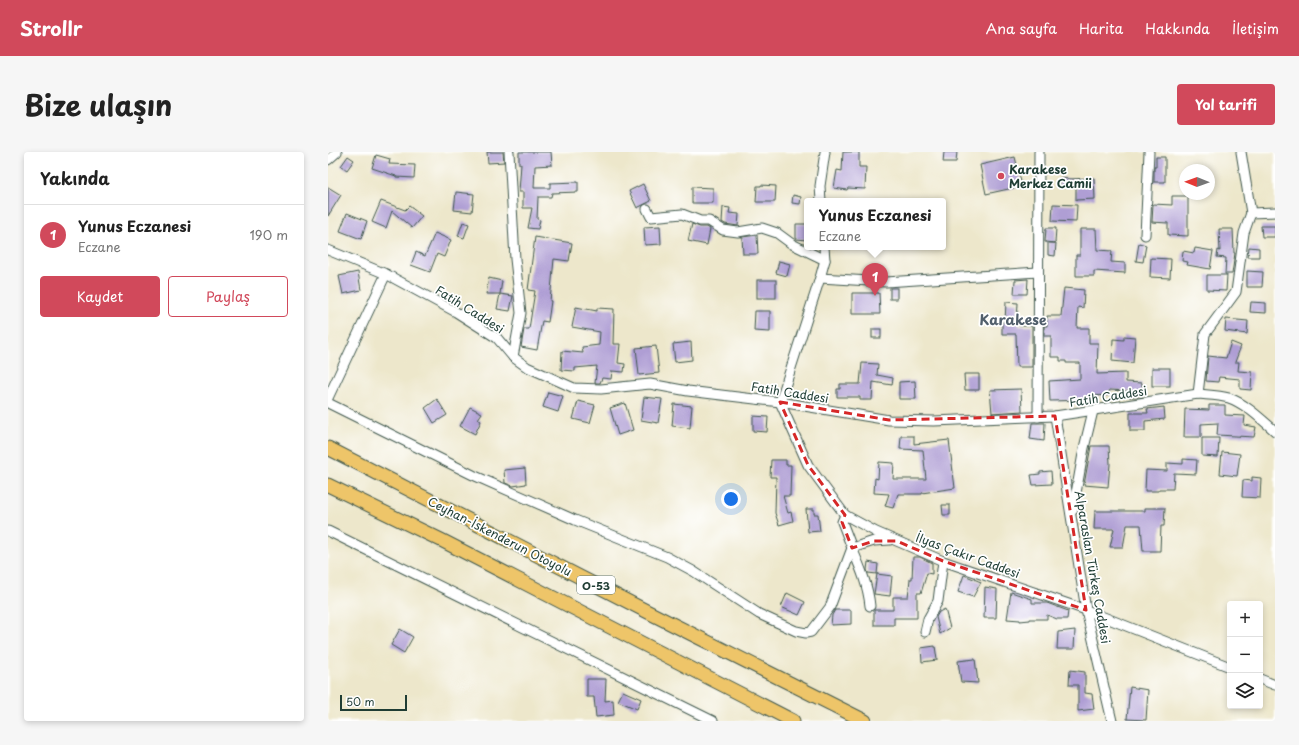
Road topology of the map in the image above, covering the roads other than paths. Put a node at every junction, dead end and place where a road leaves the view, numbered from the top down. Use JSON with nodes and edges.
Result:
{"nodes":[{"id":1,"x":337,"y":152,"type":"edge"},
{"id":2,"x":509,"y":152,"type":"edge"},
{"id":3,"x":825,"y":152,"type":"edge"},
{"id":4,"x":1039,"y":152,"type":"edge"},
{"id":5,"x":1149,"y":152,"type":"edge"},
{"id":6,"x":1241,"y":152,"type":"edge"},
{"id":7,"x":328,"y":160,"type":"edge"},
{"id":8,"x":821,"y":198,"type":"edge"},
{"id":9,"x":647,"y":209,"type":"dead end"},
{"id":10,"x":1275,"y":212,"type":"edge"},
{"id":11,"x":1251,"y":213,"type":"junction"},
{"id":12,"x":1145,"y":235,"type":"dead end"},
{"id":13,"x":328,"y":250,"type":"edge"},
{"id":14,"x":804,"y":250,"type":"edge"},
{"id":15,"x":804,"y":250,"type":"edge"},
{"id":16,"x":824,"y":250,"type":"edge"},
{"id":17,"x":825,"y":260,"type":"junction"},
{"id":18,"x":1038,"y":272,"type":"junction"},
{"id":19,"x":386,"y":274,"type":"junction"},
{"id":20,"x":820,"y":278,"type":"junction"},
{"id":21,"x":513,"y":357,"type":"junction"},
{"id":22,"x":1198,"y":394,"type":"junction"},
{"id":23,"x":328,"y":398,"type":"edge"},
{"id":24,"x":780,"y":402,"type":"junction"},
{"id":25,"x":328,"y":403,"type":"edge"},
{"id":26,"x":1093,"y":411,"type":"junction"},
{"id":27,"x":1055,"y":416,"type":"junction"},
{"id":28,"x":1038,"y":417,"type":"junction"},
{"id":29,"x":1275,"y":431,"type":"edge"},
{"id":30,"x":328,"y":448,"type":"edge"},
{"id":31,"x":328,"y":485,"type":"edge"},
{"id":32,"x":845,"y":515,"type":"junction"},
{"id":33,"x":1071,"y":517,"type":"junction"},
{"id":34,"x":328,"y":531,"type":"edge"},
{"id":35,"x":897,"y":541,"type":"junction"},
{"id":36,"x":852,"y":548,"type":"junction"},
{"id":37,"x":943,"y":561,"type":"junction"},
{"id":38,"x":870,"y":606,"type":"dead end"},
{"id":39,"x":1086,"y":610,"type":"junction"},
{"id":40,"x":925,"y":632,"type":"dead end"},
{"id":41,"x":1227,"y":666,"type":"edge"},
{"id":42,"x":1263,"y":680,"type":"edge"},
{"id":43,"x":1275,"y":685,"type":"edge"},
{"id":44,"x":713,"y":721,"type":"edge"},
{"id":45,"x":793,"y":721,"type":"edge"},
{"id":46,"x":864,"y":721,"type":"edge"},
{"id":47,"x":1112,"y":721,"type":"edge"}],
"edges":[{"from":1,"to":7,"type":"street"},
{"from":2,"to":21,"type":"street"},
{"from":3,"to":8,"type":"street"},
{"from":4,"to":18,"type":"street"},
{"from":5,"to":12,"type":"street"},
{"from":6,"to":11,"type":"street"},
{"from":9,"to":14,"type":"street"},
{"from":10,"to":11,"type":"street"},
{"from":11,"to":22,"type":"street"},
{"from":13,"to":19,"type":"street","name":"Fatih Caddesi"},
{"from":15,"to":17,"type":"street"},
{"from":16,"to":17,"type":"street"},
{"from":17,"to":20,"type":"street"},
{"from":18,"to":20,"type":"street"},
{"from":18,"to":28,"type":"street"},
{"from":19,"to":21,"type":"street","name":"Fatih Caddesi"},
{"from":19,"to":23,"type":"street"},
{"from":20,"to":24,"type":"street"},
{"from":21,"to":24,"type":"street","name":"Fatih Caddesi"},
{"from":22,"to":26,"type":"street","name":"Fatih Caddesi"},
{"from":22,"to":29,"type":"street","name":"Fatih Caddesi"},
{"from":24,"to":28,"type":"street","name":"Fatih Caddesi"},
{"from":24,"to":32,"type":"street"},
{"from":25,"to":36,"type":"street"},
{"from":26,"to":27,"type":"street","name":"Fatih Caddesi"},
{"from":26,"to":33,"type":"street"},
{"from":27,"to":28,"type":"street","name":"Fatih Caddesi"},
{"from":27,"to":33,"type":"street","name":"Alparaslan Türkeş Caddesi"},
{"from":30,"to":46,"type":"highway","name":"Ceyhan-İskenderun Otoyolu","number":"O-53"},
{"from":31,"to":45,"type":"highway","number":"O-53"},
{"from":32,"to":35,"type":"street","name":"İlyas Çakır Caddesi"},
{"from":32,"to":36,"type":"street"},
{"from":33,"to":39,"type":"street","name":"Alparaslan Türkeş Caddesi"},
{"from":34,"to":44,"type":"street"},
{"from":35,"to":36,"type":"street"},
{"from":35,"to":37,"type":"street","name":"İlyas Çakır Caddesi"},
{"from":36,"to":38,"type":"street"},
{"from":37,"to":39,"type":"street","name":"İlyas Çakır Caddesi"},
{"from":37,"to":40,"type":"street"},
{"from":39,"to":41,"type":"street","name":"İlyas Çakır Caddesi"},
{"from":39,"to":47,"type":"street","name":"Alparaslan Türkeş Caddesi"},
{"from":42,"to":43,"type":"street"}]}
